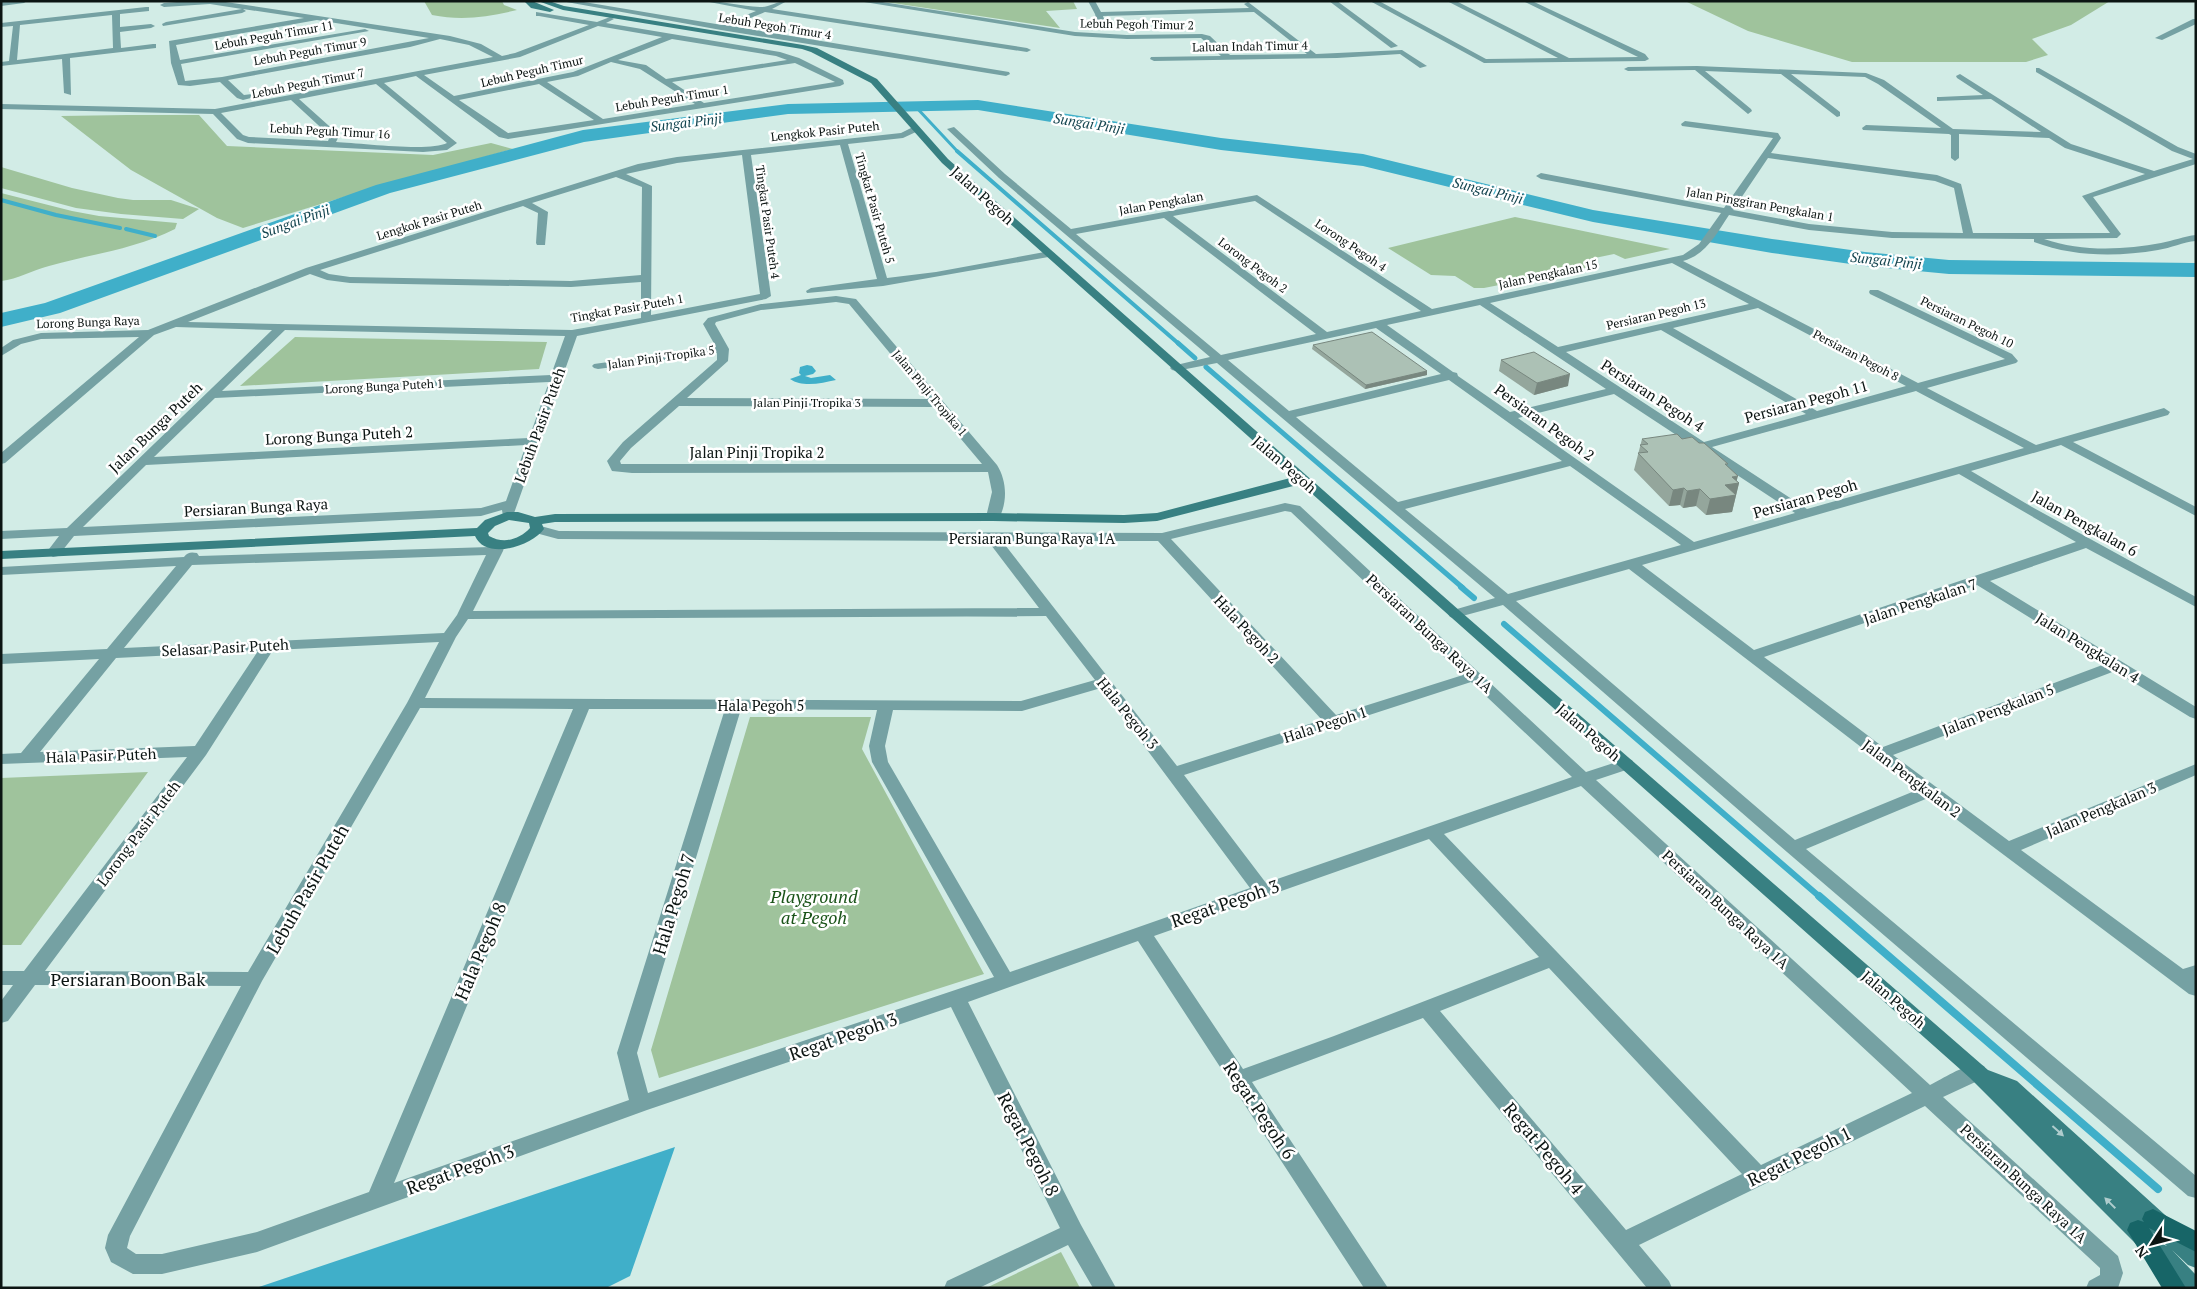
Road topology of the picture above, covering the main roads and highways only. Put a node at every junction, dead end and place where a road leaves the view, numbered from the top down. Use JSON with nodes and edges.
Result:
{"nodes":[{"id":1,"x":2196,"y":1242,"type":"edge"},
{"id":2,"x":2175,"y":1288,"type":"edge"}],
"edges":[{"from":1,"to":2,"type":"main road"}]}
